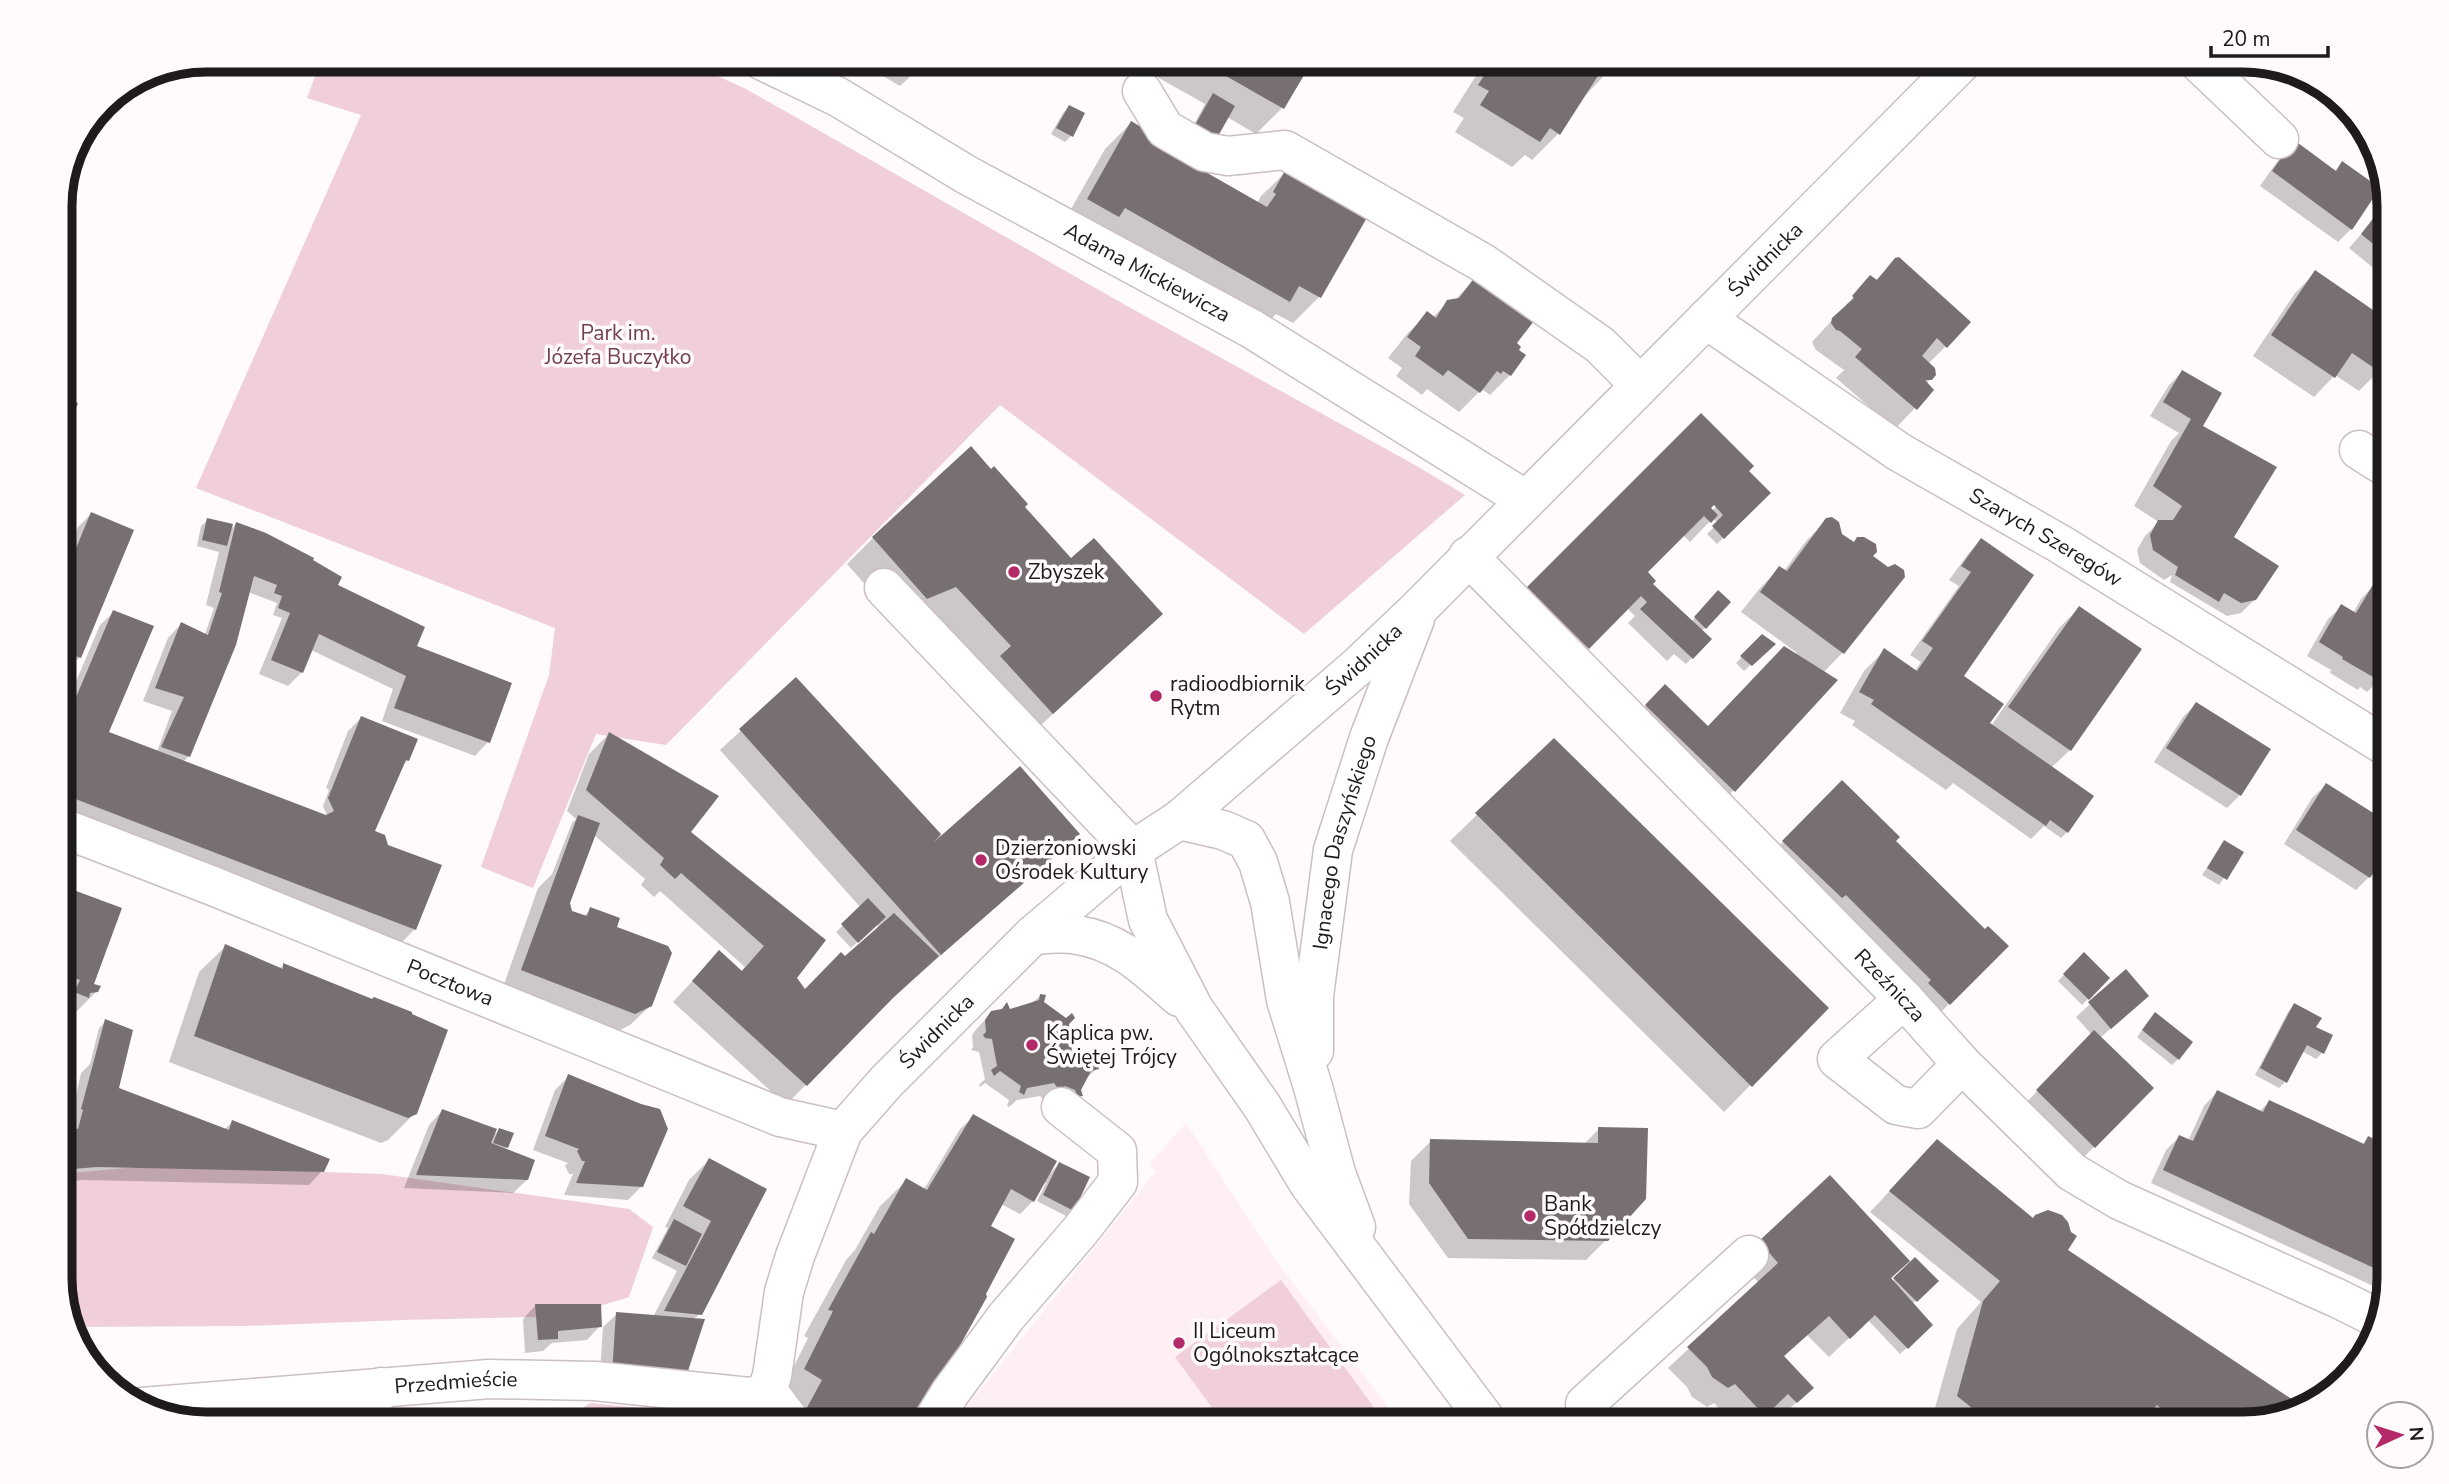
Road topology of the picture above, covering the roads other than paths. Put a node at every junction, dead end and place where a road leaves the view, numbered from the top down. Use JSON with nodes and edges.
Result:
{"nodes":[{"id":1,"x":787,"y":72,"type":"edge"},
{"id":2,"x":1952,"y":72,"type":"edge"},
{"id":3,"x":2209,"y":72,"type":"edge"},
{"id":4,"x":1142,"y":91,"type":"dead end"},
{"id":5,"x":2279,"y":139,"type":"dead end"},
{"id":6,"x":1706,"y":319,"type":"junction"},
{"id":7,"x":1640,"y":385,"type":"junction"},
{"id":8,"x":1526,"y":500,"type":"junction"},
{"id":9,"x":1468,"y":556,"type":"junction"},
{"id":10,"x":884,"y":588,"type":"dead end"},
{"id":11,"x":1419,"y":608,"type":"junction"},
{"id":12,"x":2377,"y":741,"type":"edge"},
{"id":13,"x":1179,"y":820,"type":"junction"},
{"id":14,"x":72,"y":832,"type":"edge"},
{"id":15,"x":1133,"y":850,"type":"junction"},
{"id":16,"x":1033,"y":935,"type":"junction"},
{"id":17,"x":1904,"y":999,"type":"junction"},
{"id":18,"x":1194,"y":1009,"type":"junction"},
{"id":19,"x":1962,"y":1064,"type":"junction"},
{"id":20,"x":1313,"y":1087,"type":"junction"},
{"id":21,"x":1061,"y":1107,"type":"dead end"},
{"id":22,"x":843,"y":1131,"type":"junction"},
{"id":23,"x":1749,"y":1255,"type":"dead end"},
{"id":24,"x":1374,"y":1272,"type":"junction"},
{"id":25,"x":2372,"y":1316,"type":"edge"},
{"id":26,"x":381,"y":1387,"type":"junction"},
{"id":27,"x":767,"y":1390,"type":"junction"},
{"id":28,"x":1585,"y":1404,"type":"dead end"},
{"id":29,"x":164,"y":1405,"type":"edge"},
{"id":30,"x":367,"y":1412,"type":"edge"},
{"id":31,"x":784,"y":1412,"type":"edge"},
{"id":32,"x":938,"y":1412,"type":"edge"},
{"id":33,"x":1480,"y":1412,"type":"edge"}],
"edges":[{"from":1,"to":8,"type":"street","name":"Adama Mickiewicza"},
{"from":2,"to":6,"type":"street","name":"Świdnicka"},
{"from":3,"to":5,"type":"street"},
{"from":4,"to":7,"type":"street"},
{"from":6,"to":7,"type":"street","name":"Świdnicka"},
{"from":6,"to":12,"type":"street","name":"Szarych Szeregów"},
{"from":7,"to":8,"type":"street","name":"Świdnicka"},
{"from":8,"to":9,"type":"street","name":"Świdnicka"},
{"from":9,"to":11,"type":"street","name":"Świdnicka"},
{"from":9,"to":17,"type":"street","name":"Rzeźnicza"},
{"from":10,"to":15,"type":"street"},
{"from":11,"to":13,"type":"street","name":"Świdnicka"},
{"from":11,"to":20,"type":"street","name":"Ignacego Daszyńskiego"},
{"from":13,"to":15,"type":"street","name":"Świdnicka"},
{"from":13,"to":20,"type":"street","name":"Ignacego Daszyńskiego"},
{"from":14,"to":22,"type":"street","name":"Pocztowa"},
{"from":15,"to":16,"type":"street","name":"Świdnicka"},
{"from":15,"to":18,"type":"street","name":"Ignacego Daszyńskiego"},
{"from":16,"to":18,"type":"street","name":"Ignacego Daszyńskiego"},
{"from":16,"to":22,"type":"street","name":"Świdnicka"},
{"from":17,"to":19,"type":"street","name":"Rzeźnicza"},
{"from":17,"to":19,"type":"street"},
{"from":18,"to":24,"type":"street","name":"Ignacego Daszyńskiego"},
{"from":19,"to":25,"type":"street","name":"Rzeźnicza"},
{"from":20,"to":24,"type":"street","name":"Ignacego Daszyńskiego"},
{"from":21,"to":32,"type":"street"},
{"from":22,"to":27,"type":"street","name":"Świdnicka"},
{"from":23,"to":28,"type":"street"},
{"from":24,"to":33,"type":"street","name":"Ignacego Daszyńskiego"},
{"from":26,"to":27,"type":"street","name":"Przedmieście"},
{"from":26,"to":29,"type":"street","name":"Przedmieście"},
{"from":26,"to":30,"type":"street"},
{"from":27,"to":31,"type":"street"}]}
